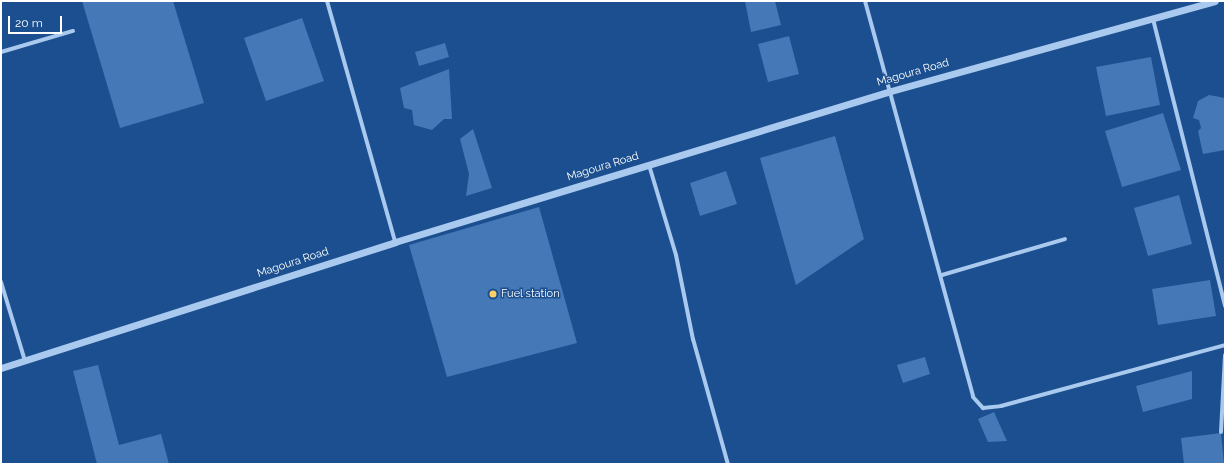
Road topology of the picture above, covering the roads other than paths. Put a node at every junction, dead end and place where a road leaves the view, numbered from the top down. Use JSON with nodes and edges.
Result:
{"nodes":[{"id":1,"x":327,"y":1,"type":"edge"},
{"id":2,"x":865,"y":1,"type":"edge"},
{"id":3,"x":1215,"y":1,"type":"edge"},
{"id":4,"x":1152,"y":19,"type":"junction"},
{"id":5,"x":73,"y":31,"type":"dead end"},
{"id":6,"x":1,"y":52,"type":"edge"},
{"id":7,"x":891,"y":91,"type":"junction"},
{"id":8,"x":649,"y":165,"type":"junction"},
{"id":9,"x":1065,"y":240,"type":"dead end"},
{"id":10,"x":395,"y":242,"type":"junction"},
{"id":11,"x":942,"y":275,"type":"junction"},
{"id":12,"x":1,"y":282,"type":"edge"},
{"id":13,"x":1225,"y":306,"type":"edge"},
{"id":14,"x":1225,"y":345,"type":"edge"},
{"id":15,"x":1225,"y":355,"type":"edge"},
{"id":16,"x":25,"y":361,"type":"junction"},
{"id":17,"x":1,"y":368,"type":"edge"},
{"id":18,"x":1221,"y":432,"type":"dead end"},
{"id":19,"x":728,"y":464,"type":"edge"}],
"edges":[{"from":1,"to":10,"type":"street"},
{"from":2,"to":7,"type":"street"},
{"from":3,"to":4,"type":"street","name":"Magoura Road"},
{"from":4,"to":7,"type":"street","name":"Magoura Road"},
{"from":4,"to":13,"type":"street"},
{"from":5,"to":6,"type":"street"},
{"from":7,"to":8,"type":"street","name":"Magoura Road"},
{"from":7,"to":11,"type":"street"},
{"from":8,"to":10,"type":"street","name":"Magoura Road"},
{"from":8,"to":19,"type":"street"},
{"from":9,"to":11,"type":"street"},
{"from":10,"to":16,"type":"street","name":"Magoura Road"},
{"from":11,"to":14,"type":"street"},
{"from":12,"to":16,"type":"street"},
{"from":15,"to":18,"type":"street"},
{"from":16,"to":17,"type":"street","name":"Magoura Road"}]}
